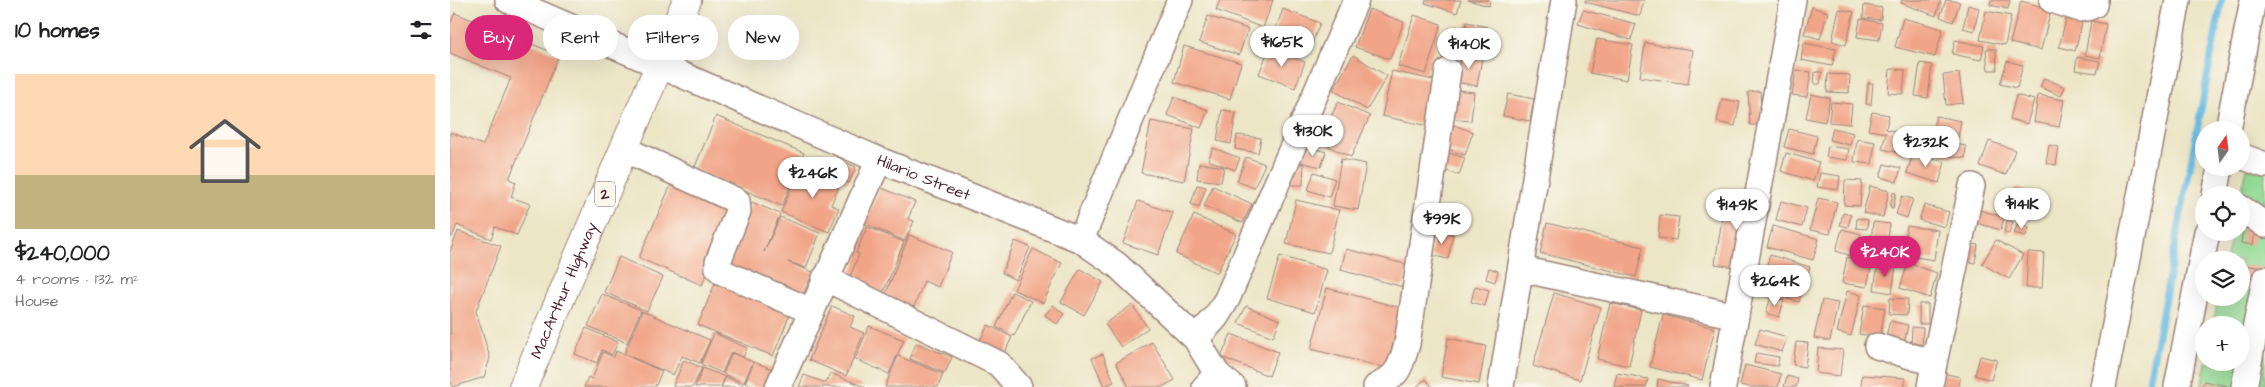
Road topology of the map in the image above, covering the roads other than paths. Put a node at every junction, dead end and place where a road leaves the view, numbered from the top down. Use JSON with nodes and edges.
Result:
{"nodes":[{"id":1,"x":508,"y":0,"type":"edge"},
{"id":2,"x":687,"y":0,"type":"edge"},
{"id":3,"x":1180,"y":0,"type":"edge"},
{"id":4,"x":1356,"y":0,"type":"edge"},
{"id":5,"x":1564,"y":0,"type":"edge"},
{"id":6,"x":1793,"y":0,"type":"edge"},
{"id":7,"x":2052,"y":0,"type":"edge"},
{"id":8,"x":2095,"y":0,"type":"edge"},
{"id":9,"x":2178,"y":0,"type":"edge"},
{"id":10,"x":2253,"y":0,"type":"edge"},
{"id":11,"x":658,"y":66,"type":"junction"},
{"id":12,"x":1448,"y":71,"type":"dead end"},
{"id":13,"x":2230,"y":121,"type":"edge"},
{"id":14,"x":624,"y":148,"type":"junction"},
{"id":15,"x":2250,"y":159,"type":"edge"},
{"id":16,"x":879,"y":160,"type":"junction"},
{"id":17,"x":2265,"y":165,"type":"edge"},
{"id":18,"x":1972,"y":186,"type":"dead end"},
{"id":19,"x":2250,"y":214,"type":"edge"},
{"id":20,"x":2265,"y":225,"type":"edge"},
{"id":21,"x":1081,"y":240,"type":"junction"},
{"id":22,"x":2205,"y":241,"type":"edge"},
{"id":23,"x":1521,"y":269,"type":"junction"},
{"id":24,"x":825,"y":278,"type":"junction"},
{"id":25,"x":2265,"y":279,"type":"edge"},
{"id":26,"x":811,"y":311,"type":"junction"},
{"id":27,"x":1736,"y":316,"type":"junction"},
{"id":28,"x":1196,"y":340,"type":"junction"},
{"id":29,"x":1877,"y":346,"type":"dead end"},
{"id":30,"x":1932,"y":375,"type":"edge"},
{"id":31,"x":1218,"y":382,"type":"edge"},
{"id":32,"x":523,"y":387,"type":"edge"},
{"id":33,"x":778,"y":387,"type":"edge"},
{"id":34,"x":1019,"y":387,"type":"edge"},
{"id":35,"x":1376,"y":387,"type":"edge"},
{"id":36,"x":1501,"y":387,"type":"edge"},
{"id":37,"x":1723,"y":387,"type":"edge"},
{"id":38,"x":2103,"y":387,"type":"edge"},
{"id":39,"x":2177,"y":387,"type":"edge"},
{"id":40,"x":2244,"y":387,"type":"edge"}],
"edges":[{"from":1,"to":11,"type":"street","name":"Hilario Street"},
{"from":2,"to":11,"type":"highway","name":"MacArthur Highway","number":"2"},
{"from":3,"to":21,"type":"street"},
{"from":4,"to":28,"type":"street"},
{"from":5,"to":23,"type":"street"},
{"from":6,"to":27,"type":"street"},
{"from":7,"to":8,"type":"street"},
{"from":9,"to":38,"type":"street"},
{"from":10,"to":13,"type":"street"},
{"from":11,"to":14,"type":"highway","name":"MacArthur Highway","number":"2"},
{"from":11,"to":16,"type":"street","name":"Hilario Street"},
{"from":12,"to":35,"type":"street"},
{"from":14,"to":26,"type":"street"},
{"from":14,"to":32,"type":"highway","name":"MacArthur Highway","number":"2"},
{"from":15,"to":17,"type":"street"},
{"from":16,"to":21,"type":"street","name":"Hilario Street"},
{"from":16,"to":24,"type":"street"},
{"from":18,"to":30,"type":"street"},
{"from":19,"to":20,"type":"street"},
{"from":21,"to":28,"type":"street","name":"Hilario Street"},
{"from":22,"to":39,"type":"street"},
{"from":23,"to":27,"type":"street"},
{"from":23,"to":36,"type":"street"},
{"from":24,"to":26,"type":"street"},
{"from":24,"to":34,"type":"street"},
{"from":25,"to":40,"type":"street"},
{"from":26,"to":33,"type":"street"},
{"from":27,"to":37,"type":"street"},
{"from":28,"to":31,"type":"street","name":"Hilario Street"},
{"from":29,"to":30,"type":"street"}]}
